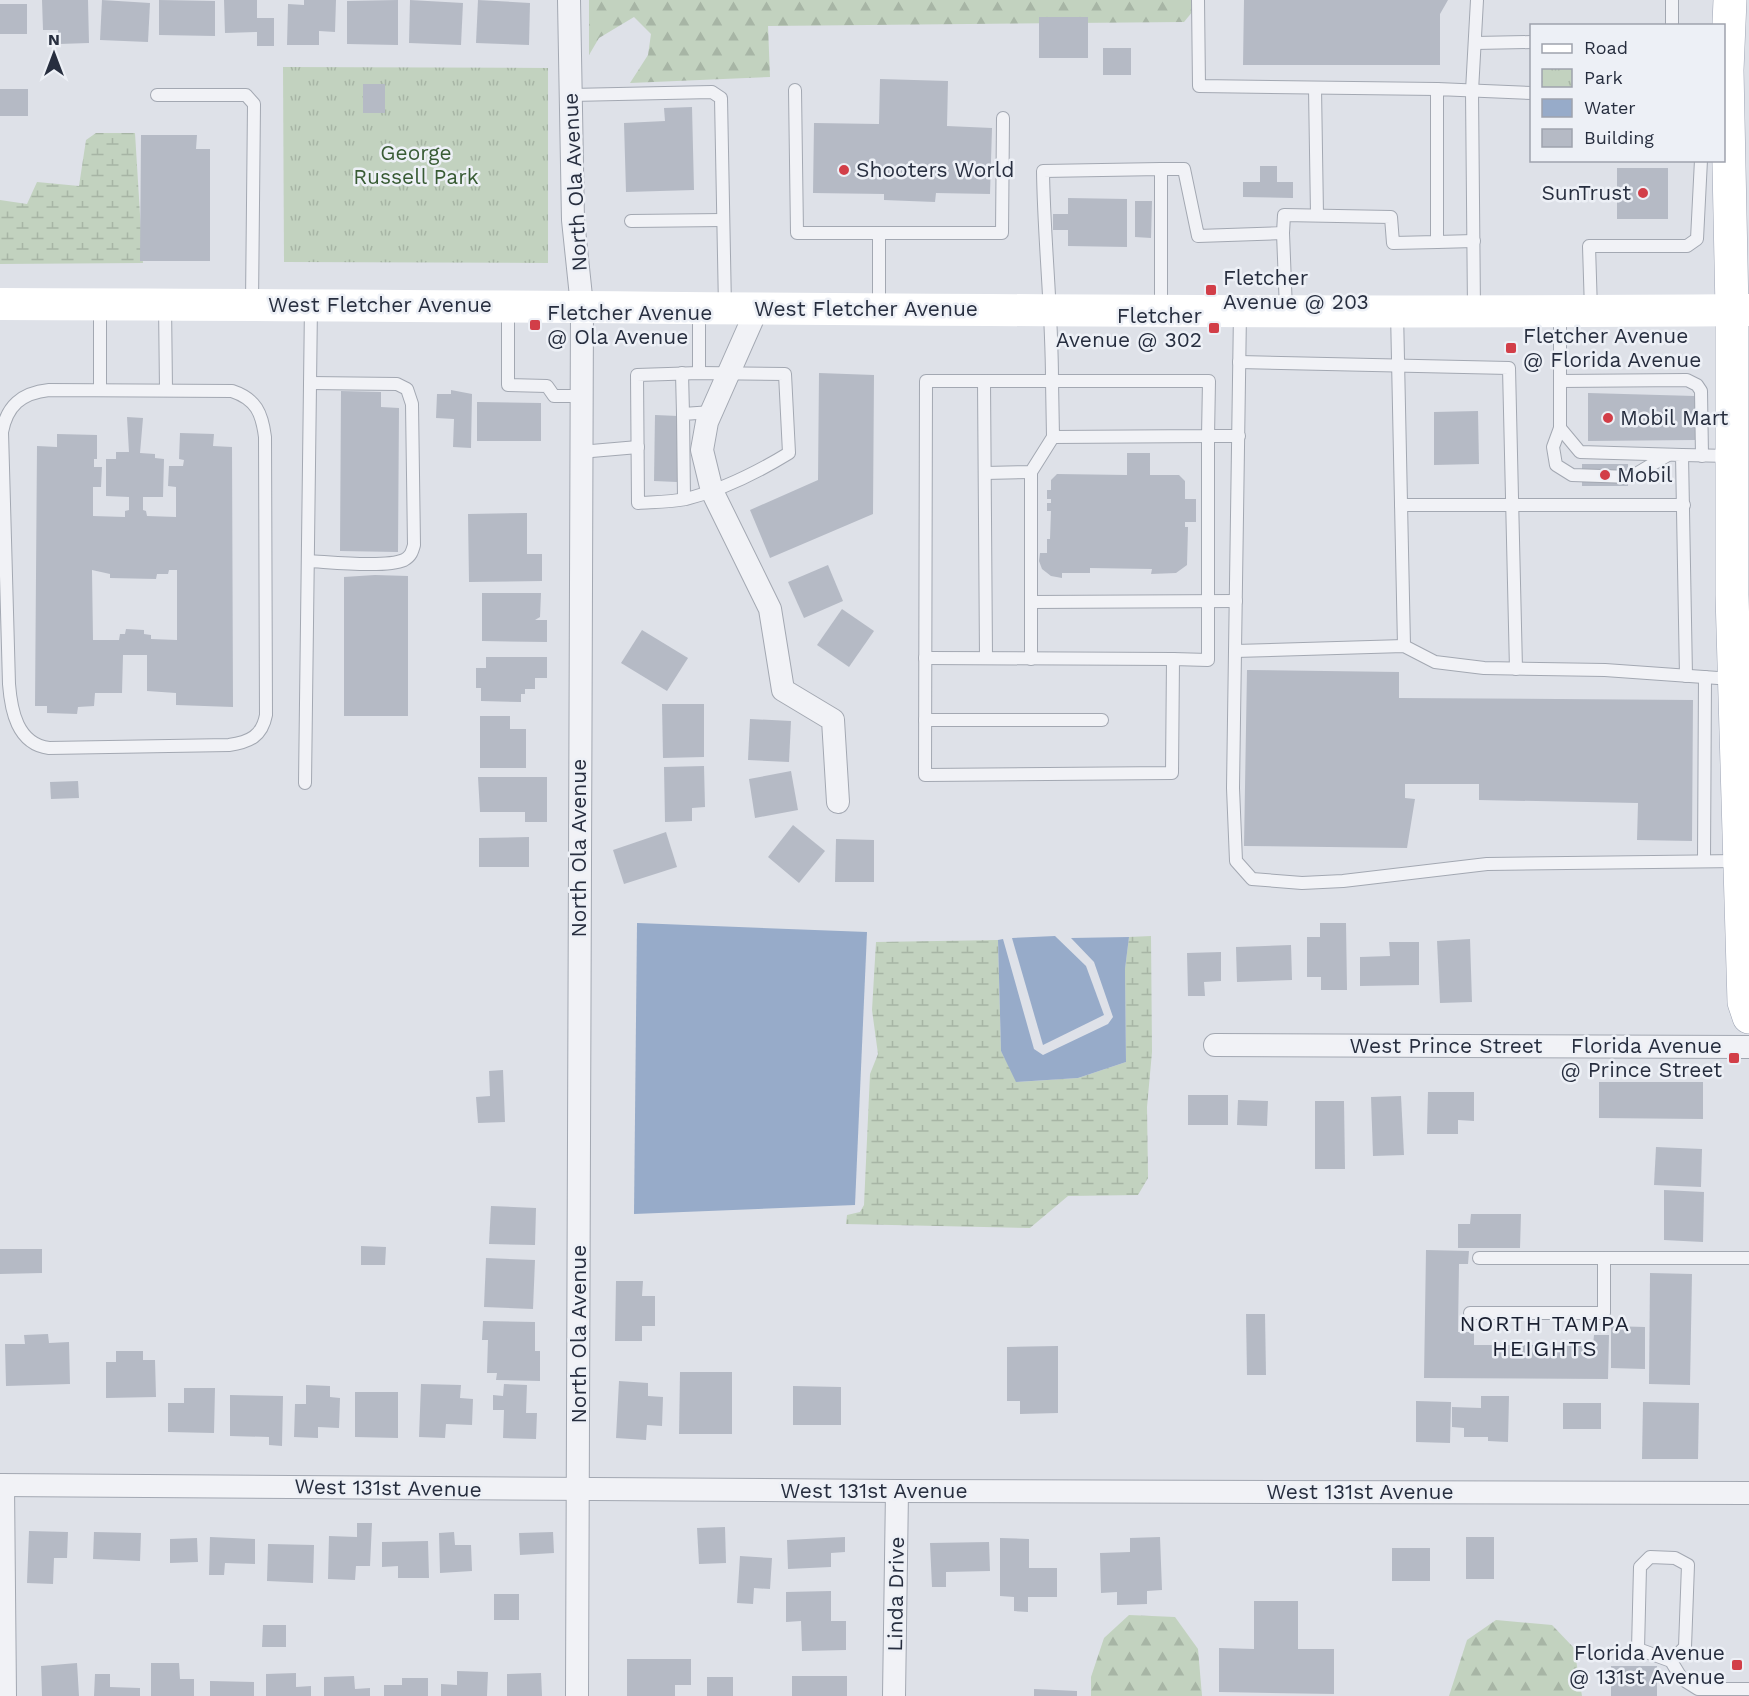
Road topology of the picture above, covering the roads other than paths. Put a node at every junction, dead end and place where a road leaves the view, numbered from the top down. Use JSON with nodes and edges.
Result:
{"nodes":[{"id":1,"x":569,"y":0,"type":"edge"},
{"id":2,"x":1198,"y":0,"type":"edge"},
{"id":3,"x":1477,"y":0,"type":"edge"},
{"id":4,"x":1672,"y":0,"type":"edge"},
{"id":5,"x":1730,"y":0,"type":"edge"},
{"id":6,"x":1672,"y":24,"type":"edge"},
{"id":7,"x":1726,"y":37,"type":"edge"},
{"id":8,"x":1530,"y":42,"type":"edge"},
{"id":9,"x":1475,"y":43,"type":"junction"},
{"id":10,"x":1315,"y":87,"type":"junction"},
{"id":11,"x":1437,"y":89,"type":"junction"},
{"id":12,"x":795,"y":90,"type":"dead end"},
{"id":13,"x":1472,"y":91,"type":"junction"},
{"id":14,"x":1530,"y":93,"type":"edge"},
{"id":15,"x":158,"y":95,"type":"dead end"},
{"id":16,"x":571,"y":95,"type":"junction"},
{"id":17,"x":1003,"y":118,"type":"dead end"},
{"id":18,"x":1716,"y":162,"type":"edge"},
{"id":19,"x":1719,"y":162,"type":"edge"},
{"id":20,"x":1161,"y":169,"type":"junction"},
{"id":21,"x":1317,"y":215,"type":"junction"},
{"id":22,"x":723,"y":220,"type":"junction"},
{"id":23,"x":631,"y":221,"type":"dead end"},
{"id":24,"x":879,"y":233,"type":"junction"},
{"id":25,"x":1283,"y":233,"type":"junction"},
{"id":26,"x":1474,"y":241,"type":"junction"},
{"id":27,"x":1437,"y":242,"type":"junction"},
{"id":28,"x":0,"y":304,"type":"edge"},
{"id":29,"x":100,"y":304,"type":"junction"},
{"id":30,"x":165,"y":304,"type":"junction"},
{"id":31,"x":252,"y":304,"type":"junction"},
{"id":32,"x":311,"y":304,"type":"junction"},
{"id":33,"x":508,"y":305,"type":"junction"},
{"id":34,"x":582,"y":306,"type":"junction"},
{"id":35,"x":712,"y":308,"type":"junction"},
{"id":36,"x":757,"y":309,"type":"junction"},
{"id":37,"x":1052,"y":309,"type":"junction"},
{"id":38,"x":879,"y":310,"type":"junction"},
{"id":39,"x":1161,"y":310,"type":"junction"},
{"id":40,"x":1240,"y":310,"type":"junction"},
{"id":41,"x":1741,"y":310,"type":"edge"},
{"id":42,"x":1286,"y":311,"type":"junction"},
{"id":43,"x":1397,"y":311,"type":"junction"},
{"id":44,"x":1474,"y":311,"type":"junction"},
{"id":45,"x":1560,"y":311,"type":"junction"},
{"id":46,"x":1591,"y":311,"type":"junction"},
{"id":47,"x":1239,"y":362,"type":"junction"},
{"id":48,"x":1398,"y":364,"type":"junction"},
{"id":49,"x":682,"y":373,"type":"junction"},
{"id":50,"x":699,"y":373,"type":"junction"},
{"id":51,"x":729,"y":373,"type":"junction"},
{"id":52,"x":984,"y":381,"type":"junction"},
{"id":53,"x":1052,"y":381,"type":"junction"},
{"id":54,"x":1560,"y":381,"type":"junction"},
{"id":55,"x":310,"y":383,"type":"junction"},
{"id":56,"x":100,"y":390,"type":"junction"},
{"id":57,"x":166,"y":390,"type":"junction"},
{"id":58,"x":580,"y":396,"type":"junction"},
{"id":59,"x":712,"y":411,"type":"junction"},
{"id":60,"x":683,"y":414,"type":"junction"},
{"id":61,"x":1560,"y":428,"type":"junction"},
{"id":62,"x":1208,"y":436,"type":"junction"},
{"id":63,"x":1239,"y":436,"type":"junction"},
{"id":64,"x":1053,"y":437,"type":"junction"},
{"id":65,"x":638,"y":447,"type":"junction"},
{"id":66,"x":580,"y":452,"type":"junction"},
{"id":67,"x":1668,"y":455,"type":"junction"},
{"id":68,"x":1682,"y":455,"type":"junction"},
{"id":69,"x":1717,"y":456,"type":"junction"},
{"id":70,"x":1031,"y":472,"type":"junction"},
{"id":71,"x":985,"y":473,"type":"junction"},
{"id":72,"x":712,"y":491,"type":"junction"},
{"id":73,"x":684,"y":499,"type":"junction"},
{"id":74,"x":1401,"y":505,"type":"junction"},
{"id":75,"x":1510,"y":505,"type":"junction"},
{"id":76,"x":1684,"y":505,"type":"junction"},
{"id":77,"x":308,"y":561,"type":"junction"},
{"id":78,"x":1031,"y":602,"type":"junction"},
{"id":79,"x":1208,"y":602,"type":"junction"},
{"id":80,"x":1236,"y":602,"type":"junction"},
{"id":81,"x":1404,"y":646,"type":"junction"},
{"id":82,"x":1235,"y":651,"type":"junction"},
{"id":83,"x":925,"y":658,"type":"junction"},
{"id":84,"x":986,"y":658,"type":"junction"},
{"id":85,"x":1031,"y":659,"type":"junction"},
{"id":86,"x":1173,"y":659,"type":"junction"},
{"id":87,"x":1516,"y":669,"type":"junction"},
{"id":88,"x":1686,"y":676,"type":"junction"},
{"id":89,"x":1719,"y":679,"type":"junction"},
{"id":90,"x":925,"y":720,"type":"junction"},
{"id":91,"x":1102,"y":720,"type":"dead end"},
{"id":92,"x":305,"y":783,"type":"dead end"},
{"id":93,"x":838,"y":802,"type":"dead end"},
{"id":94,"x":1704,"y":861,"type":"junction"},
{"id":95,"x":1740,"y":861,"type":"junction"},
{"id":96,"x":1749,"y":1017,"type":"edge"},
{"id":97,"x":1215,"y":1045,"type":"dead end"},
{"id":98,"x":1749,"y":1047,"type":"edge"},
{"id":99,"x":1479,"y":1258,"type":"dead end"},
{"id":100,"x":1604,"y":1258,"type":"junction"},
{"id":101,"x":1749,"y":1258,"type":"edge"},
{"id":102,"x":1470,"y":1313,"type":"dead end"},
{"id":103,"x":2,"y":1485,"type":"edge"},
{"id":104,"x":578,"y":1490,"type":"junction"},
{"id":105,"x":897,"y":1491,"type":"junction"},
{"id":106,"x":1749,"y":1493,"type":"edge"},
{"id":107,"x":1671,"y":1661,"type":"junction"},
{"id":108,"x":1749,"y":1689,"type":"edge"},
{"id":109,"x":4,"y":1696,"type":"edge"},
{"id":110,"x":577,"y":1696,"type":"edge"},
{"id":111,"x":894,"y":1696,"type":"edge"}],
"edges":[{"from":1,"to":16,"type":"street","name":"North Ola Avenue"},
{"from":2,"to":10,"type":"lane"},
{"from":3,"to":9,"type":"lane"},
{"from":4,"to":6,"type":"lane"},
{"from":5,"to":7,"type":"main road"},
{"from":8,"to":9,"type":"lane"},
{"from":9,"to":13,"type":"lane"},
{"from":10,"to":11,"type":"lane"},
{"from":10,"to":21,"type":"lane"},
{"from":11,"to":13,"type":"lane"},
{"from":11,"to":27,"type":"lane"},
{"from":12,"to":24,"type":"lane"},
{"from":13,"to":14,"type":"lane"},
{"from":13,"to":26,"type":"lane"},
{"from":15,"to":31,"type":"lane"},
{"from":16,"to":22,"type":"lane"},
{"from":16,"to":34,"type":"street","name":"North Ola Avenue"},
{"from":17,"to":24,"type":"lane"},
{"from":18,"to":46,"type":"lane"},
{"from":19,"to":41,"type":"main road"},
{"from":20,"to":25,"type":"lane"},
{"from":20,"to":37,"type":"lane"},
{"from":20,"to":39,"type":"lane"},
{"from":21,"to":25,"type":"lane"},
{"from":21,"to":27,"type":"lane"},
{"from":22,"to":23,"type":"lane"},
{"from":22,"to":35,"type":"lane"},
{"from":24,"to":38,"type":"lane"},
{"from":25,"to":42,"type":"lane"},
{"from":26,"to":27,"type":"lane"},
{"from":26,"to":44,"type":"lane"},
{"from":28,"to":29,"type":"main road","name":"West Fletcher Avenue"},
{"from":29,"to":30,"type":"main road","name":"West Fletcher Avenue"},
{"from":29,"to":56,"type":"lane"},
{"from":30,"to":31,"type":"main road","name":"West Fletcher Avenue"},
{"from":30,"to":57,"type":"lane"},
{"from":31,"to":32,"type":"main road","name":"West Fletcher Avenue"},
{"from":32,"to":33,"type":"main road","name":"West Fletcher Avenue"},
{"from":32,"to":55,"type":"lane"},
{"from":33,"to":34,"type":"main road","name":"West Fletcher Avenue"},
{"from":33,"to":58,"type":"lane"},
{"from":34,"to":35,"type":"main road","name":"West Fletcher Avenue"},
{"from":34,"to":58,"type":"street","name":"North Ola Avenue"},
{"from":35,"to":36,"type":"main road","name":"West Fletcher Avenue"},
{"from":35,"to":50,"type":"lane"},
{"from":36,"to":38,"type":"main road","name":"West Fletcher Avenue"},
{"from":36,"to":51,"type":"street"},
{"from":37,"to":38,"type":"main road","name":"West Fletcher Avenue"},
{"from":37,"to":39,"type":"main road","name":"West Fletcher Avenue"},
{"from":37,"to":53,"type":"lane"},
{"from":39,"to":40,"type":"main road","name":"West Fletcher Avenue"},
{"from":40,"to":42,"type":"main road","name":"West Fletcher Avenue"},
{"from":40,"to":47,"type":"lane"},
{"from":41,"to":46,"type":"main road","name":"West Fletcher Avenue"},
{"from":41,"to":69,"type":"main road"},
{"from":42,"to":43,"type":"main road","name":"West Fletcher Avenue"},
{"from":43,"to":44,"type":"main road","name":"West Fletcher Avenue"},
{"from":43,"to":48,"type":"lane"},
{"from":44,"to":45,"type":"main road","name":"West Fletcher Avenue"},
{"from":45,"to":46,"type":"main road","name":"West Fletcher Avenue"},
{"from":45,"to":54,"type":"lane"},
{"from":47,"to":48,"type":"lane"},
{"from":47,"to":63,"type":"lane"},
{"from":48,"to":74,"type":"lane"},
{"from":48,"to":75,"type":"lane"},
{"from":49,"to":50,"type":"lane"},
{"from":49,"to":60,"type":"lane"},
{"from":49,"to":65,"type":"lane"},
{"from":50,"to":51,"type":"lane"},
{"from":51,"to":59,"type":"street"},
{"from":51,"to":72,"type":"lane"},
{"from":52,"to":53,"type":"lane"},
{"from":52,"to":71,"type":"lane"},
{"from":52,"to":83,"type":"lane"},
{"from":53,"to":62,"type":"lane"},
{"from":53,"to":64,"type":"lane"},
{"from":54,"to":61,"type":"lane"},
{"from":54,"to":69,"type":"lane"},
{"from":55,"to":77,"type":"lane"},
{"from":55,"to":77,"type":"lane"},
{"from":56,"to":57,"type":"lane"},
{"from":56,"to":57,"type":"lane"},
{"from":58,"to":66,"type":"street","name":"North Ola Avenue"},
{"from":59,"to":60,"type":"lane"},
{"from":59,"to":72,"type":"street"},
{"from":60,"to":73,"type":"lane"},
{"from":61,"to":67,"type":"lane"},
{"from":61,"to":67,"type":"lane"},
{"from":62,"to":63,"type":"lane"},
{"from":62,"to":64,"type":"lane"},
{"from":62,"to":79,"type":"lane"},
{"from":63,"to":80,"type":"lane"},
{"from":64,"to":70,"type":"lane"},
{"from":65,"to":66,"type":"lane"},
{"from":65,"to":73,"type":"lane"},
{"from":66,"to":104,"type":"street","name":"North Ola Avenue"},
{"from":67,"to":68,"type":"lane"},
{"from":68,"to":69,"type":"lane"},
{"from":68,"to":76,"type":"lane"},
{"from":69,"to":89,"type":"main road"},
{"from":70,"to":71,"type":"lane"},
{"from":70,"to":78,"type":"lane"},
{"from":71,"to":84,"type":"lane"},
{"from":72,"to":73,"type":"lane"},
{"from":72,"to":93,"type":"street"},
{"from":74,"to":75,"type":"lane"},
{"from":74,"to":81,"type":"lane"},
{"from":75,"to":76,"type":"lane"},
{"from":75,"to":87,"type":"lane"},
{"from":76,"to":88,"type":"lane"},
{"from":77,"to":92,"type":"lane"},
{"from":78,"to":79,"type":"lane"},
{"from":78,"to":85,"type":"lane"},
{"from":79,"to":80,"type":"lane"},
{"from":79,"to":86,"type":"lane"},
{"from":80,"to":82,"type":"lane"},
{"from":81,"to":82,"type":"lane"},
{"from":81,"to":87,"type":"lane"},
{"from":82,"to":94,"type":"lane"},
{"from":83,"to":84,"type":"lane"},
{"from":83,"to":90,"type":"lane"},
{"from":84,"to":85,"type":"lane"},
{"from":85,"to":86,"type":"lane"},
{"from":86,"to":90,"type":"lane"},
{"from":87,"to":88,"type":"lane"},
{"from":88,"to":89,"type":"lane"},
{"from":89,"to":94,"type":"lane"},
{"from":89,"to":95,"type":"main road"},
{"from":90,"to":91,"type":"lane"},
{"from":94,"to":95,"type":"lane"},
{"from":95,"to":96,"type":"main road"},
{"from":97,"to":98,"type":"street","name":"West Prince Street"},
{"from":99,"to":100,"type":"lane"},
{"from":100,"to":101,"type":"lane"},
{"from":100,"to":102,"type":"lane"},
{"from":103,"to":104,"type":"street","name":"West 131st Avenue"},
{"from":103,"to":109,"type":"street"},
{"from":104,"to":105,"type":"street","name":"West 131st Avenue"},
{"from":104,"to":110,"type":"street","name":"North Ola Avenue"},
{"from":105,"to":106,"type":"street","name":"West 131st Avenue"},
{"from":105,"to":111,"type":"street","name":"Linda Drive"},
{"from":107,"to":107,"type":"lane"},
{"from":107,"to":108,"type":"lane"}]}
